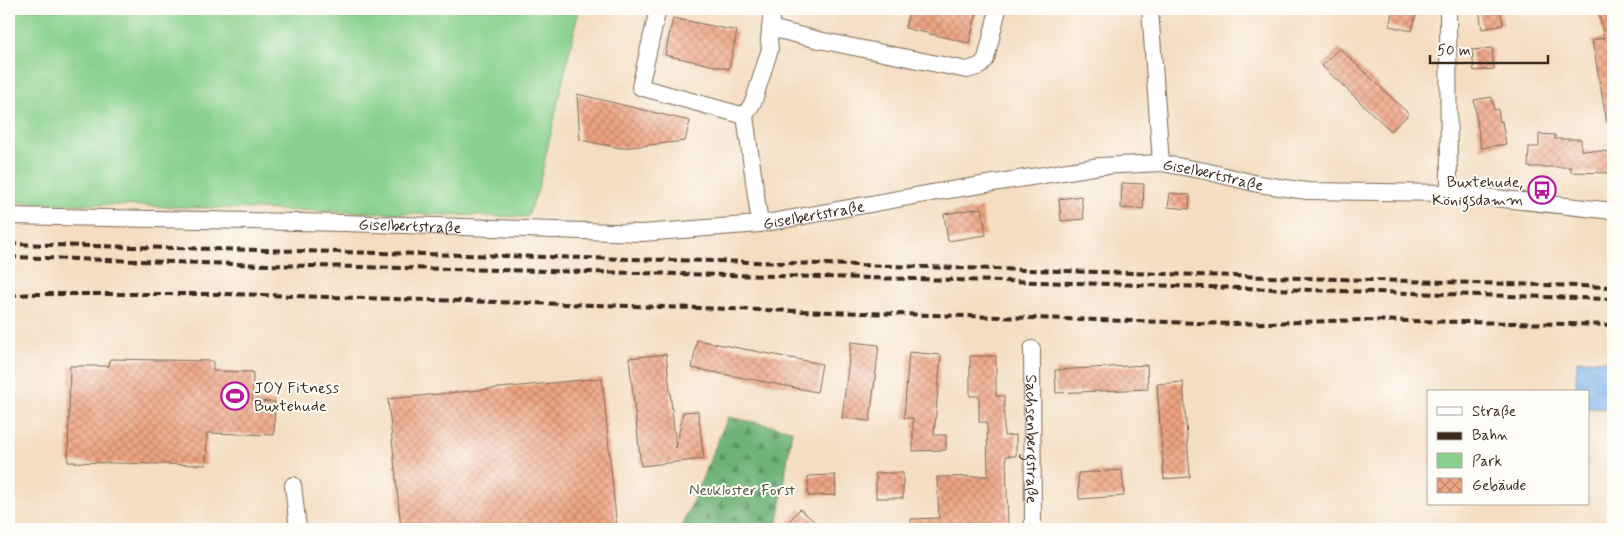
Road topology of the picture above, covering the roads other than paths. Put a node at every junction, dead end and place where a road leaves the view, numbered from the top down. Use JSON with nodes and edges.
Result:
{"nodes":[{"id":1,"x":658,"y":9,"type":"edge"},
{"id":2,"x":772,"y":9,"type":"edge"},
{"id":3,"x":998,"y":9,"type":"edge"},
{"id":4,"x":1150,"y":9,"type":"edge"},
{"id":5,"x":1448,"y":9,"type":"edge"},
{"id":6,"x":770,"y":28,"type":"junction"},
{"id":7,"x":745,"y":116,"type":"junction"},
{"id":8,"x":1161,"y":163,"type":"junction"},
{"id":9,"x":1449,"y":193,"type":"junction"},
{"id":10,"x":1613,"y":211,"type":"edge"},
{"id":11,"x":9,"y":216,"type":"edge"},
{"id":12,"x":760,"y":224,"type":"junction"},
{"id":13,"x":1032,"y":349,"type":"dead end"},
{"id":14,"x":293,"y":485,"type":"dead end"},
{"id":15,"x":298,"y":529,"type":"edge"},
{"id":16,"x":1033,"y":529,"type":"edge"}],
"edges":[{"from":1,"to":7,"type":"street"},
{"from":2,"to":6,"type":"street"},
{"from":3,"to":6,"type":"street"},
{"from":4,"to":8,"type":"street"},
{"from":5,"to":9,"type":"street"},
{"from":6,"to":7,"type":"street"},
{"from":7,"to":12,"type":"street"},
{"from":8,"to":9,"type":"street","name":"Giselbertstraße"},
{"from":8,"to":12,"type":"street","name":"Giselbertstraße"},
{"from":9,"to":10,"type":"street","name":"Giselbertstraße"},
{"from":11,"to":12,"type":"street","name":"Giselbertstraße"},
{"from":13,"to":16,"type":"street","name":"Sachsenbergstraße"},
{"from":14,"to":15,"type":"street"}]}
